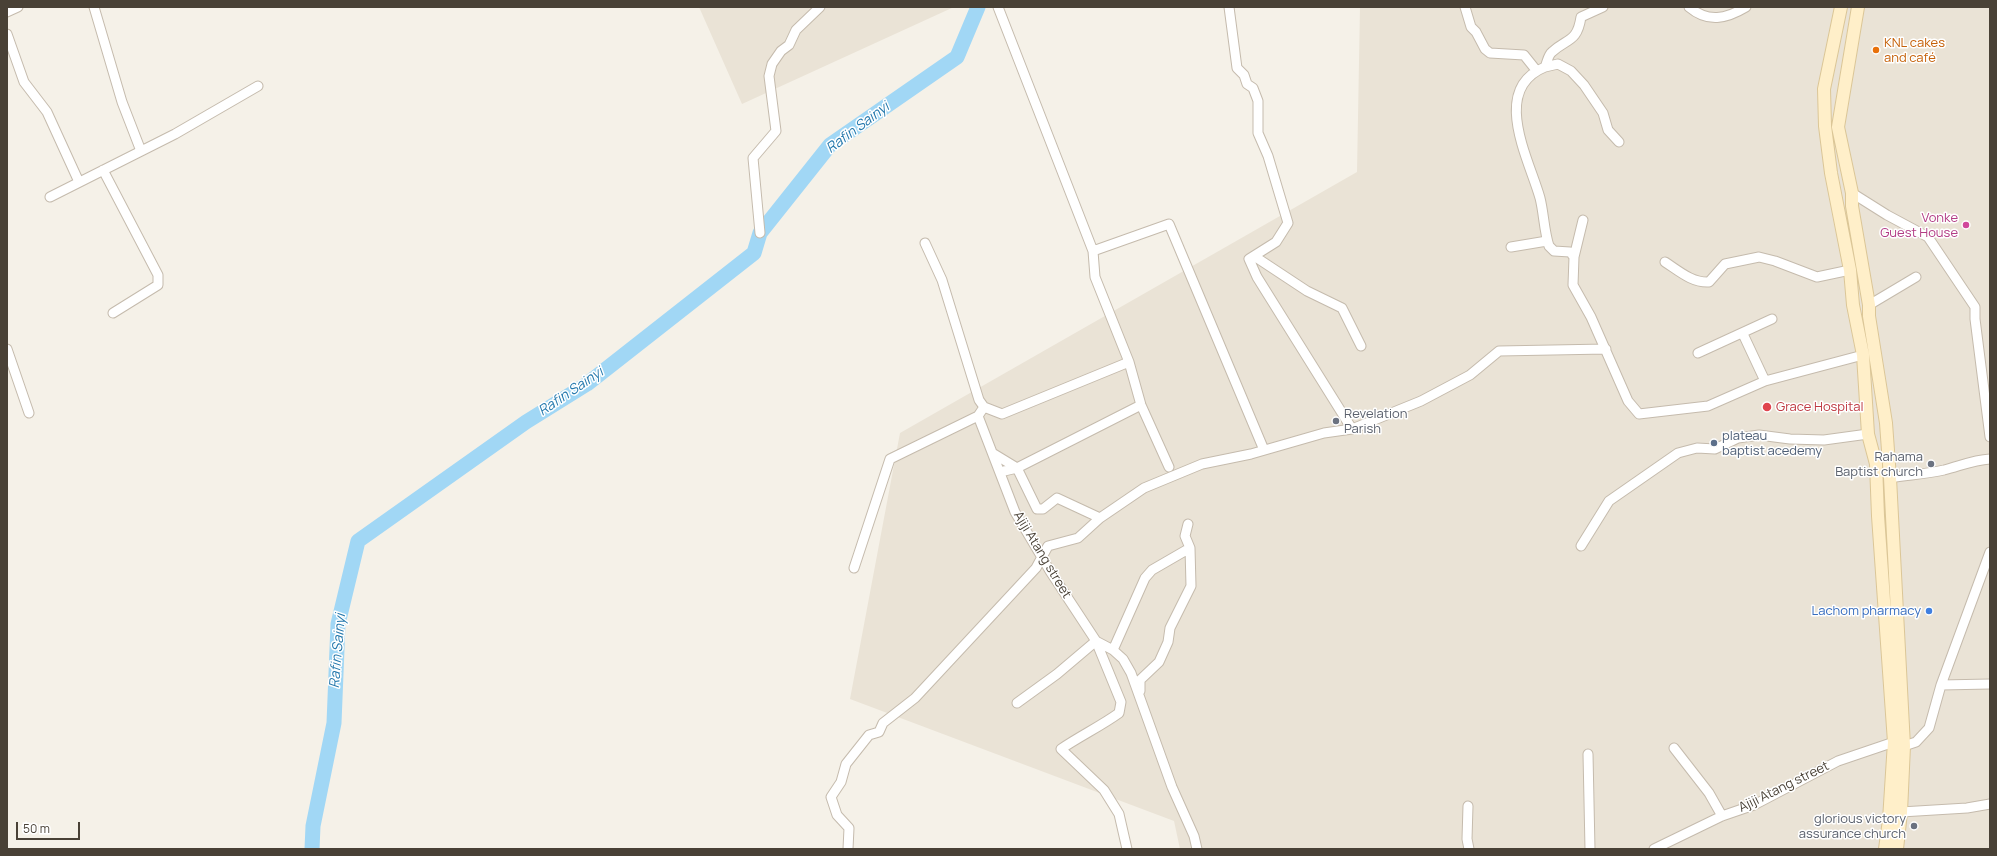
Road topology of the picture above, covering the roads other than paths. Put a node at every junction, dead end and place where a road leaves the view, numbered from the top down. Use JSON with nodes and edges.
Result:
{"nodes":[{"id":1,"x":18,"y":7,"type":"edge"},
{"id":2,"x":94,"y":7,"type":"edge"},
{"id":3,"x":820,"y":7,"type":"edge"},
{"id":4,"x":998,"y":7,"type":"edge"},
{"id":5,"x":1229,"y":7,"type":"edge"},
{"id":6,"x":1465,"y":7,"type":"edge"},
{"id":7,"x":1603,"y":7,"type":"edge"},
{"id":8,"x":1689,"y":7,"type":"edge"},
{"id":9,"x":1746,"y":7,"type":"edge"},
{"id":10,"x":1841,"y":7,"type":"edge"},
{"id":11,"x":1858,"y":7,"type":"edge"},
{"id":12,"x":7,"y":12,"type":"edge"},
{"id":13,"x":7,"y":34,"type":"edge"},
{"id":14,"x":1541,"y":69,"type":"junction"},
{"id":15,"x":258,"y":86,"type":"dead end"},
{"id":16,"x":1619,"y":142,"type":"dead end"},
{"id":17,"x":141,"y":151,"type":"junction"},
{"id":18,"x":103,"y":170,"type":"junction"},
{"id":19,"x":79,"y":182,"type":"junction"},
{"id":20,"x":1852,"y":193,"type":"junction"},
{"id":21,"x":50,"y":197,"type":"dead end"},
{"id":22,"x":1583,"y":220,"type":"dead end"},
{"id":23,"x":760,"y":233,"type":"dead end"},
{"id":24,"x":1547,"y":241,"type":"junction"},
{"id":25,"x":925,"y":243,"type":"dead end"},
{"id":26,"x":1511,"y":247,"type":"dead end"},
{"id":27,"x":1093,"y":251,"type":"junction"},
{"id":28,"x":1254,"y":256,"type":"junction"},
{"id":29,"x":1574,"y":257,"type":"junction"},
{"id":30,"x":1665,"y":262,"type":"dead end"},
{"id":31,"x":1850,"y":270,"type":"junction"},
{"id":32,"x":1916,"y":277,"type":"dead end"},
{"id":33,"x":1869,"y":305,"type":"junction"},
{"id":34,"x":113,"y":313,"type":"dead end"},
{"id":35,"x":1772,"y":319,"type":"dead end"},
{"id":36,"x":1744,"y":334,"type":"junction"},
{"id":37,"x":1361,"y":346,"type":"dead end"},
{"id":38,"x":7,"y":349,"type":"edge"},
{"id":39,"x":1606,"y":349,"type":"junction"},
{"id":40,"x":1698,"y":353,"type":"dead end"},
{"id":41,"x":1863,"y":355,"type":"junction"},
{"id":42,"x":1129,"y":362,"type":"junction"},
{"id":43,"x":1765,"y":381,"type":"junction"},
{"id":44,"x":1141,"y":406,"type":"junction"},
{"id":45,"x":984,"y":408,"type":"junction"},
{"id":46,"x":29,"y":413,"type":"dead end"},
{"id":47,"x":978,"y":416,"type":"junction"},
{"id":48,"x":1352,"y":429,"type":"junction"},
{"id":49,"x":1868,"y":434,"type":"junction"},
{"id":50,"x":1990,"y":436,"type":"edge"},
{"id":51,"x":1264,"y":450,"type":"junction"},
{"id":52,"x":994,"y":454,"type":"junction"},
{"id":53,"x":1990,"y":459,"type":"edge"},
{"id":54,"x":1170,"y":467,"type":"dead end"},
{"id":55,"x":1017,"y":468,"type":"junction"},
{"id":56,"x":1000,"y":472,"type":"junction"},
{"id":57,"x":1890,"y":478,"type":"junction"},
{"id":58,"x":1100,"y":518,"type":"junction"},
{"id":59,"x":1188,"y":524,"type":"dead end"},
{"id":60,"x":1581,"y":546,"type":"dead end"},
{"id":61,"x":1190,"y":548,"type":"junction"},
{"id":62,"x":1990,"y":552,"type":"edge"},
{"id":63,"x":1043,"y":557,"type":"junction"},
{"id":64,"x":854,"y":568,"type":"dead end"},
{"id":65,"x":1096,"y":641,"type":"junction"},
{"id":66,"x":1113,"y":650,"type":"junction"},
{"id":67,"x":1941,"y":684,"type":"junction"},
{"id":68,"x":1990,"y":684,"type":"edge"},
{"id":69,"x":1141,"y":702,"type":"junction"},
{"id":70,"x":1017,"y":703,"type":"dead end"},
{"id":71,"x":1899,"y":744,"type":"junction"},
{"id":72,"x":1674,"y":748,"type":"dead end"},
{"id":73,"x":1588,"y":754,"type":"dead end"},
{"id":74,"x":1990,"y":804,"type":"edge"},
{"id":75,"x":1468,"y":806,"type":"dead end"},
{"id":76,"x":1901,"y":812,"type":"junction"},
{"id":77,"x":1722,"y":816,"type":"junction"},
{"id":78,"x":848,"y":849,"type":"edge"},
{"id":79,"x":1127,"y":849,"type":"edge"},
{"id":80,"x":1197,"y":849,"type":"edge"},
{"id":81,"x":1469,"y":849,"type":"edge"},
{"id":82,"x":1590,"y":849,"type":"edge"},
{"id":83,"x":1654,"y":849,"type":"edge"},
{"id":84,"x":1885,"y":849,"type":"edge"},
{"id":85,"x":1897,"y":849,"type":"edge"}],
"edges":[{"from":1,"to":12,"type":"street"},
{"from":2,"to":17,"type":"street"},
{"from":3,"to":23,"type":"street"},
{"from":4,"to":27,"type":"street"},
{"from":5,"to":28,"type":"street"},
{"from":6,"to":14,"type":"street"},
{"from":7,"to":14,"type":"street"},
{"from":8,"to":9,"type":"street"},
{"from":10,"to":31,"type":"main road"},
{"from":11,"to":20,"type":"main road"},
{"from":13,"to":19,"type":"street"},
{"from":14,"to":16,"type":"street"},
{"from":14,"to":24,"type":"street"},
{"from":15,"to":17,"type":"street"},
{"from":17,"to":18,"type":"street"},
{"from":18,"to":19,"type":"street"},
{"from":18,"to":34,"type":"street"},
{"from":19,"to":21,"type":"street"},
{"from":20,"to":33,"type":"main road"},
{"from":20,"to":50,"type":"street"},
{"from":22,"to":29,"type":"street"},
{"from":24,"to":26,"type":"street"},
{"from":24,"to":29,"type":"street"},
{"from":25,"to":45,"type":"street"},
{"from":27,"to":42,"type":"street"},
{"from":27,"to":51,"type":"street"},
{"from":28,"to":37,"type":"street"},
{"from":28,"to":48,"type":"street"},
{"from":29,"to":39,"type":"street"},
{"from":30,"to":31,"type":"street"},
{"from":31,"to":41,"type":"main road"},
{"from":32,"to":33,"type":"street"},
{"from":33,"to":57,"type":"main road"},
{"from":35,"to":36,"type":"street"},
{"from":36,"to":40,"type":"street"},
{"from":36,"to":43,"type":"street"},
{"from":38,"to":46,"type":"street"},
{"from":39,"to":43,"type":"street"},
{"from":39,"to":48,"type":"street"},
{"from":41,"to":43,"type":"street"},
{"from":41,"to":49,"type":"main road"},
{"from":42,"to":44,"type":"street"},
{"from":42,"to":45,"type":"street"},
{"from":44,"to":54,"type":"street"},
{"from":44,"to":55,"type":"street"},
{"from":45,"to":47,"type":"street"},
{"from":47,"to":52,"type":"street","name":"Ajiji Atang street"},
{"from":47,"to":64,"type":"street"},
{"from":48,"to":51,"type":"street"},
{"from":49,"to":60,"type":"street"},
{"from":49,"to":71,"type":"main road"},
{"from":51,"to":58,"type":"street"},
{"from":52,"to":55,"type":"street"},
{"from":52,"to":56,"type":"street","name":"Ajiji Atang street"},
{"from":53,"to":57,"type":"street"},
{"from":55,"to":56,"type":"street"},
{"from":55,"to":58,"type":"street"},
{"from":56,"to":63,"type":"street","name":"Ajiji Atang street"},
{"from":57,"to":71,"type":"main road"},
{"from":58,"to":63,"type":"street"},
{"from":59,"to":61,"type":"street"},
{"from":61,"to":66,"type":"street"},
{"from":61,"to":69,"type":"street"},
{"from":62,"to":67,"type":"street","name":"Ajiji Atang street"},
{"from":63,"to":65,"type":"street","name":"Ajiji Atang street"},
{"from":63,"to":78,"type":"street"},
{"from":65,"to":66,"type":"street","name":"Ajiji Atang street"},
{"from":65,"to":70,"type":"street"},
{"from":65,"to":79,"type":"street"},
{"from":66,"to":69,"type":"street","name":"Ajiji Atang street"},
{"from":67,"to":68,"type":"street"},
{"from":67,"to":71,"type":"street","name":"Ajiji Atang street"},
{"from":69,"to":80,"type":"street","name":"Ajiji Atang street"},
{"from":71,"to":76,"type":"main road"},
{"from":71,"to":77,"type":"street","name":"Ajiji Atang street"},
{"from":71,"to":84,"type":"main road"},
{"from":72,"to":77,"type":"street"},
{"from":73,"to":82,"type":"street"},
{"from":74,"to":76,"type":"street"},
{"from":75,"to":81,"type":"street"},
{"from":76,"to":85,"type":"main road"},
{"from":77,"to":83,"type":"street","name":"Ajiji Atang street"}]}
